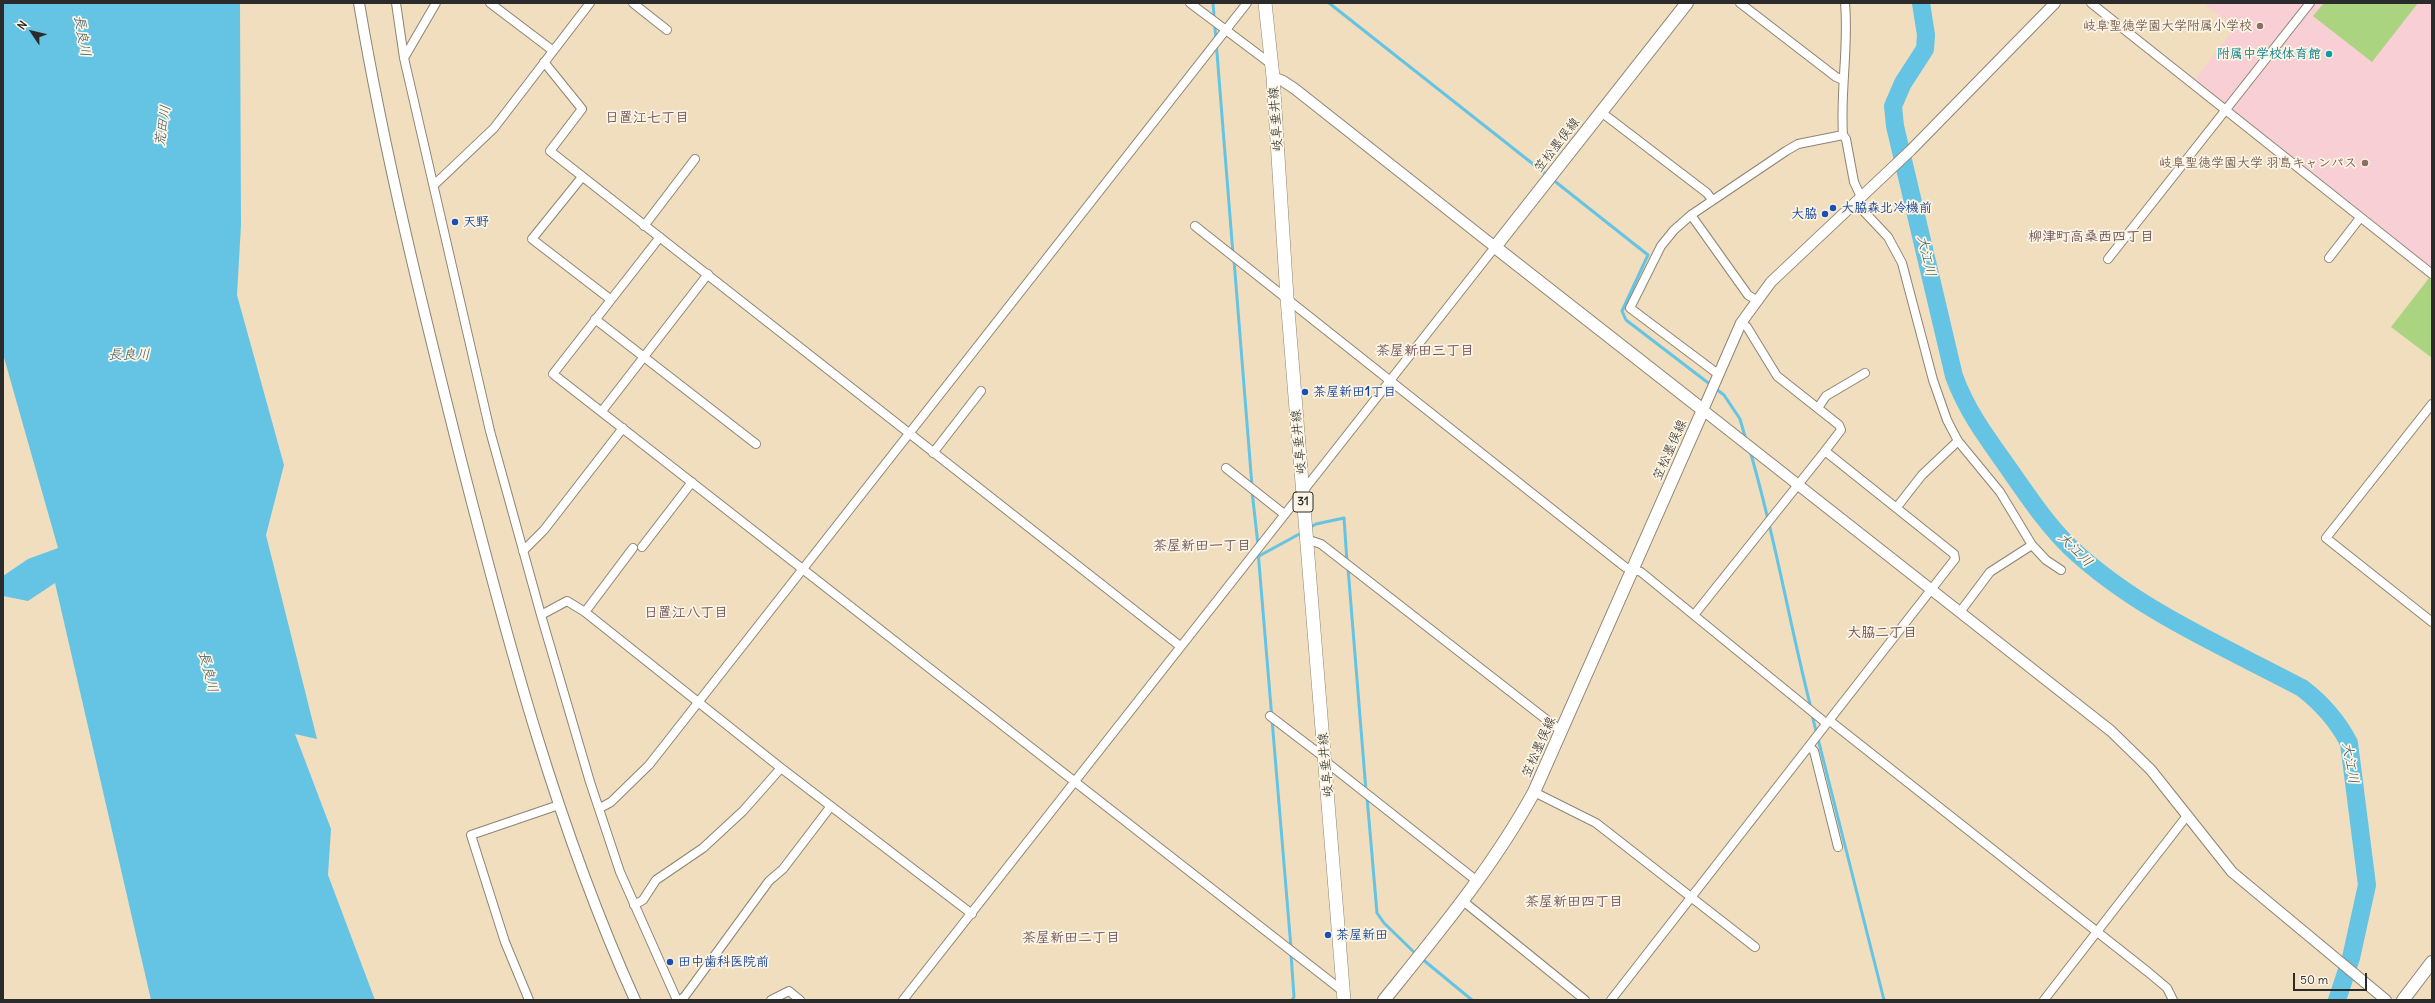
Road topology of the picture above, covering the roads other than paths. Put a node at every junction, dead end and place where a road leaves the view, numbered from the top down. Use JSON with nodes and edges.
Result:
{"nodes":[{"id":1,"x":359,"y":3,"type":"edge"},
{"id":2,"x":396,"y":3,"type":"edge"},
{"id":3,"x":436,"y":3,"type":"edge"},
{"id":4,"x":490,"y":3,"type":"edge"},
{"id":5,"x":590,"y":3,"type":"edge"},
{"id":6,"x":633,"y":3,"type":"edge"},
{"id":7,"x":1190,"y":3,"type":"edge"},
{"id":8,"x":1247,"y":3,"type":"edge"},
{"id":9,"x":1265,"y":3,"type":"edge"},
{"id":10,"x":1687,"y":3,"type":"edge"},
{"id":11,"x":1740,"y":3,"type":"edge"},
{"id":12,"x":1845,"y":3,"type":"edge"},
{"id":13,"x":2055,"y":3,"type":"edge"},
{"id":14,"x":2091,"y":3,"type":"edge"},
{"id":15,"x":2310,"y":3,"type":"edge"},
{"id":16,"x":667,"y":30,"type":"dead end"},
{"id":17,"x":1225,"y":30,"type":"junction"},
{"id":18,"x":552,"y":50,"type":"junction"},
{"id":19,"x":404,"y":58,"type":"junction"},
{"id":20,"x":544,"y":62,"type":"junction"},
{"id":21,"x":1272,"y":71,"type":"junction"},
{"id":22,"x":1843,"y":80,"type":"junction"},
{"id":23,"x":2226,"y":110,"type":"junction"},
{"id":24,"x":1601,"y":112,"type":"junction"},
{"id":25,"x":1843,"y":135,"type":"junction"},
{"id":26,"x":695,"y":159,"type":"dead end"},
{"id":27,"x":582,"y":177,"type":"junction"},
{"id":28,"x":434,"y":185,"type":"junction"},
{"id":29,"x":1712,"y":200,"type":"junction"},
{"id":30,"x":1858,"y":200,"type":"junction"},
{"id":31,"x":1691,"y":215,"type":"junction"},
{"id":32,"x":2360,"y":218,"type":"junction"},
{"id":33,"x":644,"y":226,"type":"junction"},
{"id":34,"x":1195,"y":226,"type":"dead end"},
{"id":35,"x":660,"y":237,"type":"junction"},
{"id":36,"x":1495,"y":247,"type":"junction"},
{"id":37,"x":2329,"y":258,"type":"dead end"},
{"id":38,"x":2108,"y":259,"type":"dead end"},
{"id":39,"x":708,"y":274,"type":"junction"},
{"id":40,"x":2432,"y":274,"type":"edge"},
{"id":41,"x":1287,"y":298,"type":"junction"},
{"id":42,"x":610,"y":299,"type":"junction"},
{"id":43,"x":1756,"y":300,"type":"junction"},
{"id":44,"x":595,"y":319,"type":"junction"},
{"id":45,"x":1741,"y":324,"type":"junction"},
{"id":46,"x":645,"y":356,"type":"junction"},
{"id":47,"x":1865,"y":373,"type":"dead end"},
{"id":48,"x":1718,"y":374,"type":"junction"},
{"id":49,"x":1388,"y":381,"type":"junction"},
{"id":50,"x":981,"y":391,"type":"dead end"},
{"id":51,"x":2432,"y":404,"type":"edge"},
{"id":52,"x":1818,"y":408,"type":"junction"},
{"id":53,"x":1703,"y":410,"type":"junction"},
{"id":54,"x":602,"y":411,"type":"junction"},
{"id":55,"x":623,"y":428,"type":"junction"},
{"id":56,"x":910,"y":434,"type":"junction"},
{"id":57,"x":1958,"y":441,"type":"junction"},
{"id":58,"x":756,"y":444,"type":"dead end"},
{"id":59,"x":1825,"y":451,"type":"junction"},
{"id":60,"x":933,"y":453,"type":"junction"},
{"id":61,"x":1226,"y":468,"type":"dead end"},
{"id":62,"x":692,"y":482,"type":"junction"},
{"id":63,"x":1797,"y":485,"type":"junction"},
{"id":64,"x":1302,"y":491,"type":"junction"},
{"id":65,"x":1897,"y":508,"type":"junction"},
{"id":66,"x":1284,"y":514,"type":"junction"},
{"id":67,"x":1306,"y":539,"type":"junction"},
{"id":68,"x":2032,"y":545,"type":"junction"},
{"id":69,"x":642,"y":547,"type":"dead end"},
{"id":70,"x":632,"y":548,"type":"dead end"},
{"id":71,"x":524,"y":551,"type":"junction"},
{"id":72,"x":804,"y":568,"type":"junction"},
{"id":73,"x":1633,"y":569,"type":"junction"},
{"id":74,"x":2061,"y":570,"type":"dead end"},
{"id":75,"x":1931,"y":590,"type":"junction"},
{"id":76,"x":585,"y":612,"type":"junction"},
{"id":77,"x":1960,"y":612,"type":"junction"},
{"id":78,"x":541,"y":615,"type":"junction"},
{"id":79,"x":1694,"y":615,"type":"junction"},
{"id":80,"x":2432,"y":622,"type":"edge"},
{"id":81,"x":1180,"y":646,"type":"junction"},
{"id":82,"x":698,"y":702,"type":"junction"},
{"id":83,"x":1270,"y":716,"type":"dead end"},
{"id":84,"x":1828,"y":722,"type":"junction"},
{"id":85,"x":1561,"y":731,"type":"junction"},
{"id":86,"x":1809,"y":746,"type":"junction"},
{"id":87,"x":1325,"y":760,"type":"junction"},
{"id":88,"x":781,"y":768,"type":"junction"},
{"id":89,"x":1075,"y":781,"type":"junction"},
{"id":90,"x":1534,"y":792,"type":"junction"},
{"id":91,"x":553,"y":806,"type":"dead end"},
{"id":92,"x":831,"y":806,"type":"junction"},
{"id":93,"x":600,"y":808,"type":"junction"},
{"id":94,"x":2186,"y":817,"type":"junction"},
{"id":95,"x":1838,"y":847,"type":"dead end"},
{"id":96,"x":1477,"y":882,"type":"junction"},
{"id":97,"x":1692,"y":898,"type":"junction"},
{"id":98,"x":1463,"y":901,"type":"junction"},
{"id":99,"x":634,"y":905,"type":"junction"},
{"id":100,"x":972,"y":914,"type":"junction"},
{"id":101,"x":2097,"y":931,"type":"junction"},
{"id":102,"x":1755,"y":947,"type":"dead end"},
{"id":103,"x":2432,"y":962,"type":"edge"},
{"id":104,"x":1344,"y":996,"type":"edge"},
{"id":105,"x":2384,"y":998,"type":"edge"},
{"id":106,"x":529,"y":1000,"type":"edge"},
{"id":107,"x":635,"y":1000,"type":"edge"},
{"id":108,"x":677,"y":1000,"type":"edge"},
{"id":109,"x":680,"y":1000,"type":"edge"},
{"id":110,"x":772,"y":1000,"type":"edge"},
{"id":111,"x":800,"y":1000,"type":"edge"},
{"id":112,"x":903,"y":1000,"type":"edge"},
{"id":113,"x":1384,"y":1000,"type":"edge"},
{"id":114,"x":1585,"y":1000,"type":"edge"},
{"id":115,"x":1611,"y":1000,"type":"edge"},
{"id":116,"x":2044,"y":1000,"type":"edge"},
{"id":117,"x":2174,"y":1000,"type":"edge"},
{"id":118,"x":2403,"y":1000,"type":"edge"}],
"edges":[{"from":1,"to":107,"type":"street"},
{"from":2,"to":19,"type":"street"},
{"from":3,"to":19,"type":"street"},
{"from":4,"to":18,"type":"street"},
{"from":5,"to":18,"type":"street"},
{"from":6,"to":16,"type":"street"},
{"from":7,"to":17,"type":"street"},
{"from":8,"to":17,"type":"street"},
{"from":9,"to":21,"type":"main road","name":"岐阜垂井線","number":"31"},
{"from":10,"to":24,"type":"main road","name":"笠松墨俣線"},
{"from":11,"to":22,"type":"street"},
{"from":12,"to":22,"type":"street"},
{"from":13,"to":30,"type":"street"},
{"from":14,"to":23,"type":"street"},
{"from":15,"to":23,"type":"street"},
{"from":17,"to":21,"type":"street"},
{"from":17,"to":56,"type":"street"},
{"from":18,"to":20,"type":"street"},
{"from":19,"to":28,"type":"street"},
{"from":20,"to":27,"type":"street"},
{"from":20,"to":28,"type":"street"},
{"from":21,"to":36,"type":"street"},
{"from":21,"to":41,"type":"main road","name":"岐阜垂井線","number":"31"},
{"from":22,"to":25,"type":"street"},
{"from":23,"to":32,"type":"street"},
{"from":23,"to":38,"type":"street"},
{"from":24,"to":29,"type":"street"},
{"from":24,"to":36,"type":"main road","name":"笠松墨俣線"},
{"from":25,"to":29,"type":"street"},
{"from":25,"to":30,"type":"street"},
{"from":26,"to":33,"type":"street"},
{"from":27,"to":33,"type":"street"},
{"from":27,"to":42,"type":"street"},
{"from":28,"to":71,"type":"street"},
{"from":29,"to":31,"type":"street"},
{"from":30,"to":43,"type":"street"},
{"from":30,"to":57,"type":"street"},
{"from":31,"to":43,"type":"street"},
{"from":31,"to":48,"type":"street"},
{"from":32,"to":37,"type":"street"},
{"from":32,"to":40,"type":"street"},
{"from":33,"to":35,"type":"street"},
{"from":34,"to":41,"type":"street"},
{"from":35,"to":39,"type":"street"},
{"from":35,"to":42,"type":"street"},
{"from":36,"to":49,"type":"street"},
{"from":36,"to":53,"type":"main road","name":"笠松墨俣線"},
{"from":39,"to":46,"type":"street"},
{"from":39,"to":56,"type":"street"},
{"from":41,"to":49,"type":"street"},
{"from":41,"to":64,"type":"main road","name":"岐阜垂井線","number":"31"},
{"from":42,"to":44,"type":"street"},
{"from":43,"to":45,"type":"street"},
{"from":44,"to":46,"type":"street"},
{"from":44,"to":54,"type":"street"},
{"from":45,"to":48,"type":"street"},
{"from":45,"to":52,"type":"street"},
{"from":46,"to":54,"type":"street"},
{"from":46,"to":58,"type":"street"},
{"from":47,"to":52,"type":"street"},
{"from":48,"to":53,"type":"street"},
{"from":49,"to":64,"type":"street"},
{"from":49,"to":73,"type":"street"},
{"from":50,"to":60,"type":"street"},
{"from":51,"to":80,"type":"street"},
{"from":52,"to":59,"type":"street"},
{"from":53,"to":63,"type":"street"},
{"from":53,"to":73,"type":"main road","name":"笠松墨俣線"},
{"from":54,"to":55,"type":"street"},
{"from":55,"to":62,"type":"street"},
{"from":55,"to":71,"type":"street"},
{"from":56,"to":60,"type":"street"},
{"from":56,"to":72,"type":"street"},
{"from":57,"to":65,"type":"street"},
{"from":57,"to":68,"type":"street"},
{"from":59,"to":63,"type":"street"},
{"from":59,"to":65,"type":"street"},
{"from":60,"to":81,"type":"street"},
{"from":61,"to":66,"type":"street"},
{"from":62,"to":69,"type":"street"},
{"from":62,"to":72,"type":"street"},
{"from":63,"to":75,"type":"street"},
{"from":63,"to":79,"type":"street"},
{"from":64,"to":66,"type":"street"},
{"from":64,"to":67,"type":"main road","name":"岐阜垂井線","number":"31"},
{"from":65,"to":75,"type":"street"},
{"from":66,"to":81,"type":"street"},
{"from":67,"to":85,"type":"street"},
{"from":67,"to":87,"type":"main road","name":"岐阜垂井線","number":"31"},
{"from":68,"to":74,"type":"street"},
{"from":68,"to":77,"type":"street"},
{"from":70,"to":76,"type":"street"},
{"from":71,"to":78,"type":"street"},
{"from":72,"to":82,"type":"street"},
{"from":72,"to":89,"type":"street"},
{"from":73,"to":79,"type":"street"},
{"from":73,"to":85,"type":"main road","name":"笠松墨俣線"},
{"from":75,"to":77,"type":"street"},
{"from":75,"to":84,"type":"street"},
{"from":76,"to":78,"type":"street"},
{"from":76,"to":82,"type":"street"},
{"from":77,"to":94,"type":"street"},
{"from":78,"to":93,"type":"street"},
{"from":79,"to":84,"type":"street"},
{"from":81,"to":89,"type":"street"},
{"from":82,"to":88,"type":"street"},
{"from":82,"to":93,"type":"street"},
{"from":83,"to":87,"type":"street"},
{"from":84,"to":86,"type":"street"},
{"from":84,"to":101,"type":"street"},
{"from":85,"to":90,"type":"main road","name":"笠松墨俣線"},
{"from":86,"to":95,"type":"street"},
{"from":86,"to":97,"type":"street"},
{"from":87,"to":96,"type":"street"},
{"from":87,"to":104,"type":"main road","name":"岐阜垂井線","number":"31"},
{"from":88,"to":92,"type":"street"},
{"from":88,"to":99,"type":"street"},
{"from":89,"to":100,"type":"street"},
{"from":89,"to":104,"type":"street"},
{"from":90,"to":96,"type":"main road","name":"笠松墨俣線"},
{"from":90,"to":97,"type":"street"},
{"from":91,"to":106,"type":"street"},
{"from":92,"to":100,"type":"street"},
{"from":92,"to":109,"type":"street"},
{"from":93,"to":99,"type":"street"},
{"from":94,"to":101,"type":"street"},
{"from":94,"to":105,"type":"street"},
{"from":96,"to":98,"type":"main road","name":"笠松墨俣線"},
{"from":97,"to":102,"type":"street"},
{"from":97,"to":115,"type":"street"},
{"from":98,"to":113,"type":"main road","name":"笠松墨俣線"},
{"from":98,"to":114,"type":"street"},
{"from":99,"to":108,"type":"street"},
{"from":100,"to":112,"type":"street"},
{"from":101,"to":116,"type":"street"},
{"from":101,"to":117,"type":"street"},
{"from":103,"to":118,"type":"main road"},
{"from":110,"to":111,"type":"street"}]}
